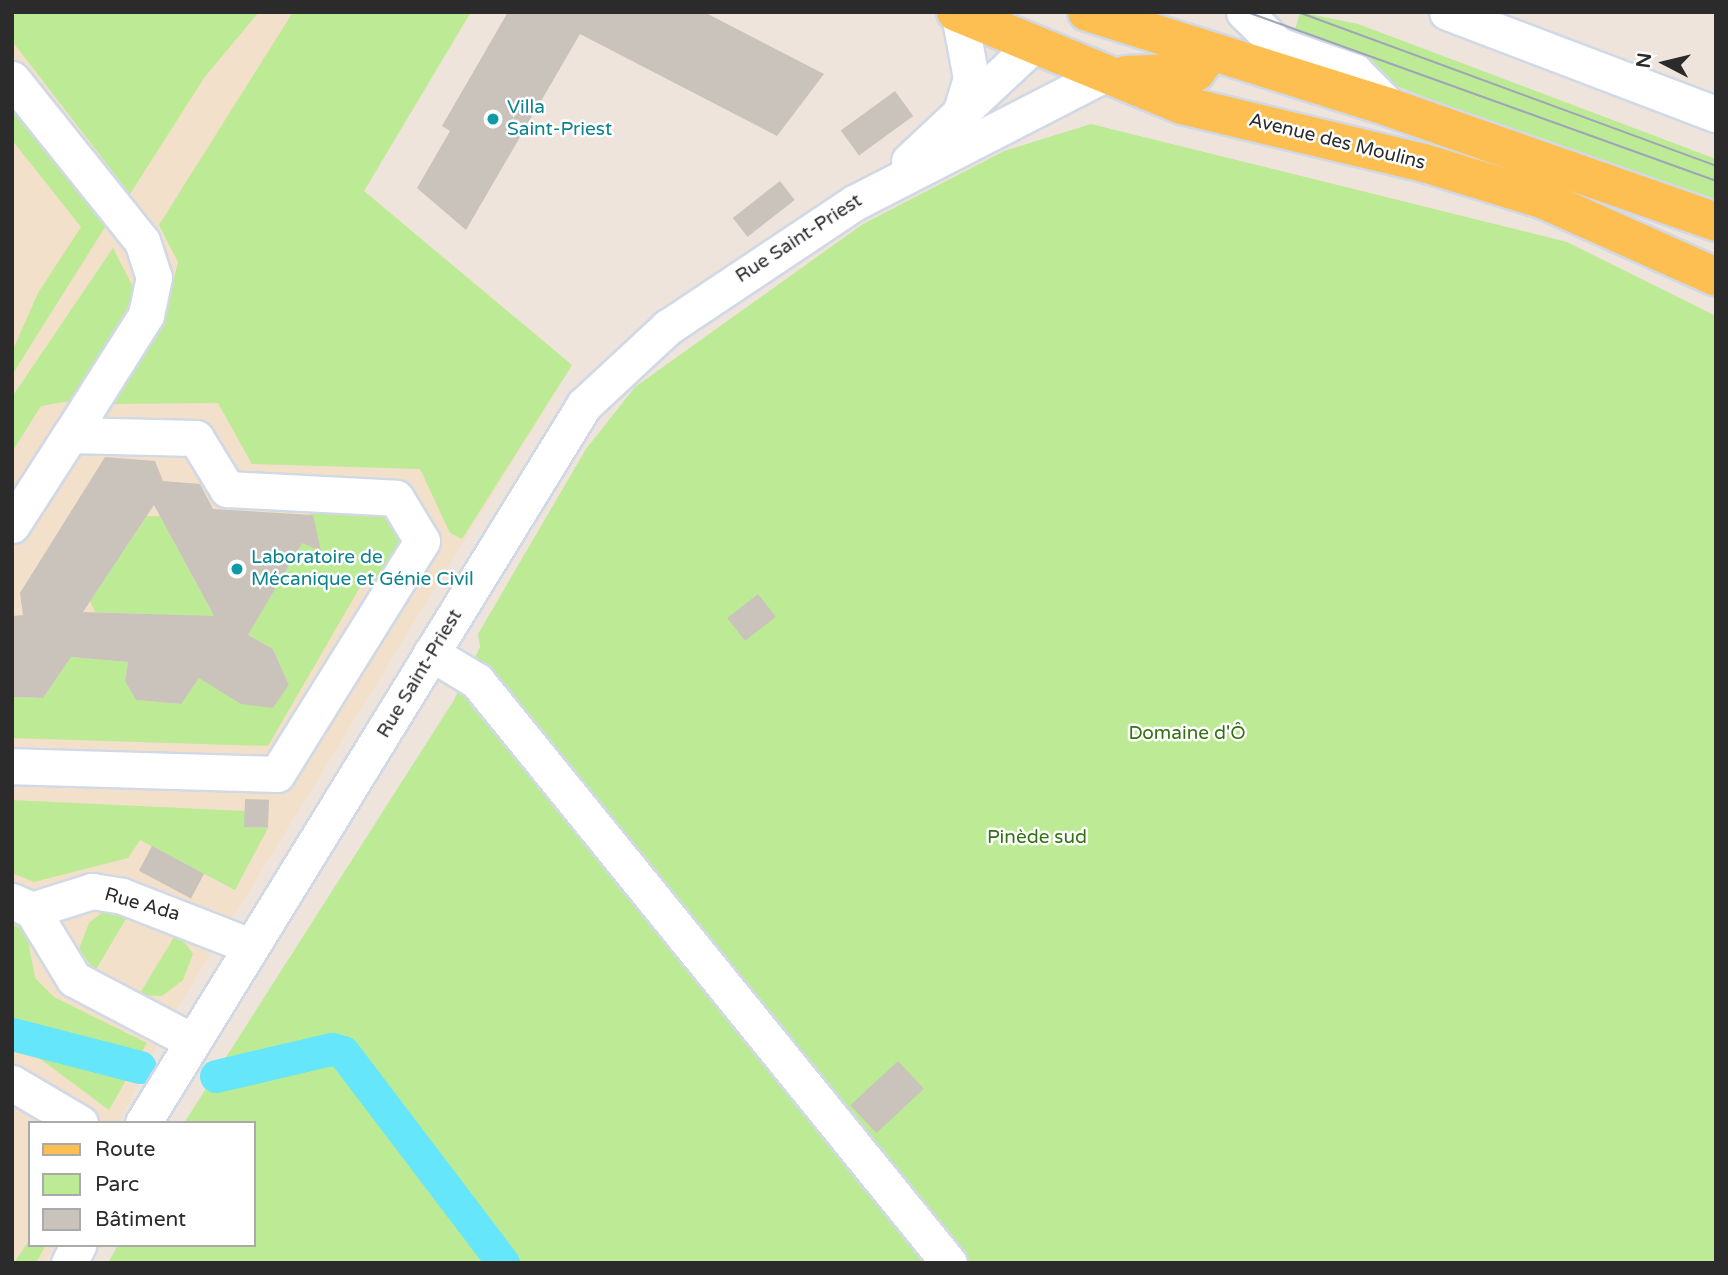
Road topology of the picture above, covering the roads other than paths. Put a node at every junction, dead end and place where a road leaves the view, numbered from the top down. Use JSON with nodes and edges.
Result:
{"nodes":[{"id":1,"x":1243,"y":12,"type":"edge"},
{"id":2,"x":1447,"y":12,"type":"edge"},
{"id":3,"x":957,"y":13,"type":"edge"},
{"id":4,"x":1103,"y":18,"type":"edge"},
{"id":5,"x":1168,"y":25,"type":"edge"},
{"id":6,"x":1031,"y":47,"type":"junction"},
{"id":7,"x":1210,"y":52,"type":"junction"},
{"id":8,"x":1103,"y":75,"type":"junction"},
{"id":9,"x":12,"y":79,"type":"edge"},
{"id":10,"x":962,"y":108,"type":"junction"},
{"id":11,"x":1391,"y":108,"type":"junction"},
{"id":12,"x":1716,"y":114,"type":"edge"},
{"id":13,"x":890,"y":181,"type":"junction"},
{"id":14,"x":1716,"y":222,"type":"edge"},
{"id":15,"x":1716,"y":277,"type":"edge"},
{"id":16,"x":70,"y":435,"type":"junction"},
{"id":17,"x":12,"y":525,"type":"edge"},
{"id":18,"x":431,"y":653,"type":"junction"},
{"id":19,"x":12,"y":766,"type":"edge"},
{"id":20,"x":22,"y":905,"type":"edge"},
{"id":21,"x":250,"y":946,"type":"junction"},
{"id":22,"x":190,"y":1040,"type":"junction"},
{"id":23,"x":12,"y":1083,"type":"edge"},
{"id":24,"x":77,"y":1121,"type":"edge"},
{"id":25,"x":144,"y":1121,"type":"edge"},
{"id":26,"x":77,"y":1247,"type":"edge"},
{"id":27,"x":69,"y":1263,"type":"edge"},
{"id":28,"x":949,"y":1263,"type":"edge"}],
"edges":[{"from":1,"to":7,"type":"street"},
{"from":1,"to":11,"type":"street"},
{"from":2,"to":12,"type":"street"},
{"from":3,"to":6,"type":"main road","name":"Avenue des Moulins"},
{"from":3,"to":10,"type":"street"},
{"from":4,"to":5,"type":"main road"},
{"from":4,"to":6,"type":"main road"},
{"from":5,"to":7,"type":"main road"},
{"from":6,"to":8,"type":"main road","name":"Avenue des Moulins"},
{"from":6,"to":10,"type":"street","name":"Rue Saint-Priest"},
{"from":7,"to":8,"type":"main road"},
{"from":7,"to":11,"type":"main road"},
{"from":8,"to":13,"type":"street","name":"Rue Saint-Priest"},
{"from":8,"to":15,"type":"main road","name":"Avenue des Moulins"},
{"from":9,"to":16,"type":"street"},
{"from":10,"to":13,"type":"street","name":"Rue Saint-Priest"},
{"from":11,"to":14,"type":"main road"},
{"from":13,"to":18,"type":"street","name":"Rue Saint-Priest"},
{"from":16,"to":17,"type":"street"},
{"from":16,"to":19,"type":"street"},
{"from":18,"to":21,"type":"street","name":"Rue Saint-Priest"},
{"from":18,"to":28,"type":"street"},
{"from":20,"to":21,"type":"street","name":"Rue Ada"},
{"from":20,"to":22,"type":"street","name":"Rue Ada"},
{"from":21,"to":22,"type":"street","name":"Rue Saint-Priest"},
{"from":22,"to":25,"type":"street","name":"Rue Saint-Priest"},
{"from":23,"to":24,"type":"street"},
{"from":26,"to":27,"type":"street"}]}
